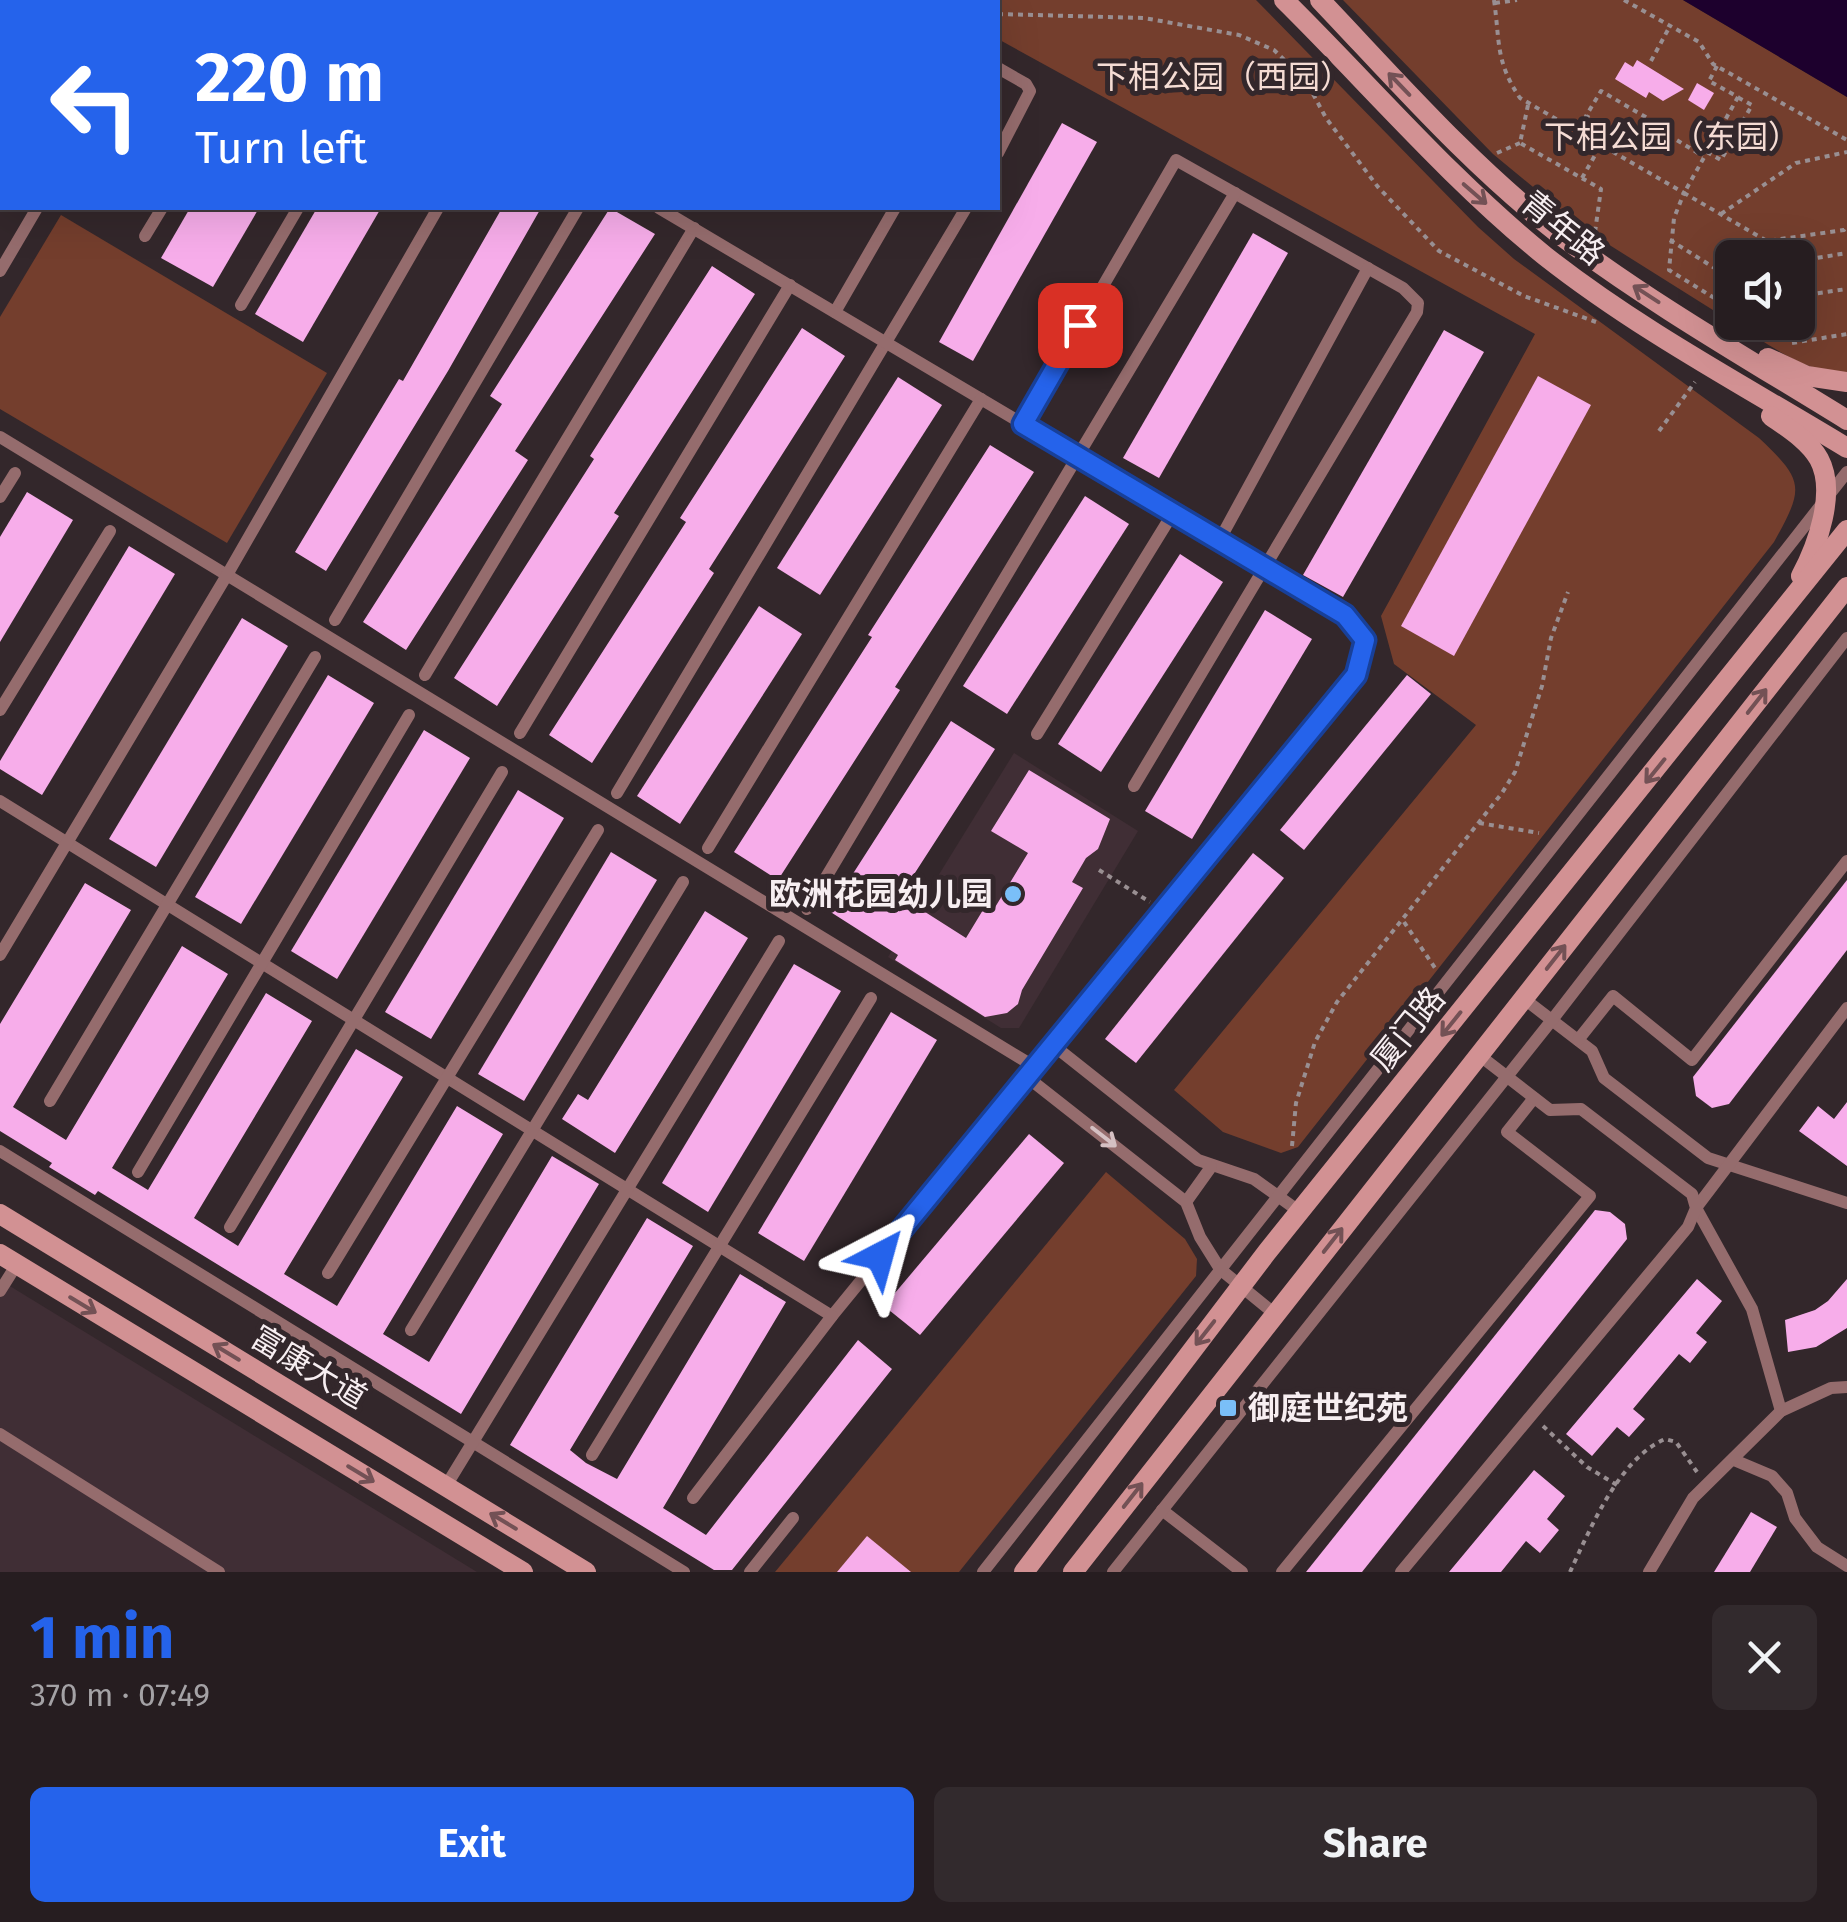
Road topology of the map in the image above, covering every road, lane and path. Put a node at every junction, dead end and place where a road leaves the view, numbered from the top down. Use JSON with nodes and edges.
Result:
{"nodes":[{"id":1,"x":1284,"y":0,"type":"edge"},
{"id":2,"x":1320,"y":0,"type":"edge"},
{"id":3,"x":1517,"y":0,"type":"edge"},
{"id":4,"x":1624,"y":0,"type":"edge"},
{"id":5,"x":1494,"y":2,"type":"edge"},
{"id":6,"x":1000,"y":14,"type":"edge"},
{"id":7,"x":1670,"y":26,"type":"junction"},
{"id":8,"x":1651,"y":60,"type":"dead end"},
{"id":9,"x":1717,"y":66,"type":"junction"},
{"id":10,"x":1000,"y":69,"type":"edge"},
{"id":11,"x":1738,"y":97,"type":"junction"},
{"id":12,"x":1528,"y":103,"type":"junction"},
{"id":13,"x":1610,"y":129,"type":"junction"},
{"id":14,"x":1642,"y":131,"type":"junction"},
{"id":15,"x":1847,"y":140,"type":"edge"},
{"id":16,"x":1600,"y":145,"type":"junction"},
{"id":17,"x":1000,"y":149,"type":"edge"},
{"id":18,"x":1847,"y":152,"type":"edge"},
{"id":19,"x":1705,"y":154,"type":"junction"},
{"id":20,"x":1582,"y":178,"type":"junction"},
{"id":21,"x":1235,"y":193,"type":"junction"},
{"id":22,"x":1684,"y":193,"type":"junction"},
{"id":23,"x":36,"y":210,"type":"edge"},
{"id":24,"x":161,"y":210,"type":"edge"},
{"id":25,"x":297,"y":210,"type":"edge"},
{"id":26,"x":437,"y":210,"type":"edge"},
{"id":27,"x":577,"y":210,"type":"edge"},
{"id":28,"x":662,"y":210,"type":"edge"},
{"id":29,"x":894,"y":210,"type":"edge"},
{"id":30,"x":965,"y":210,"type":"edge"},
{"id":31,"x":1721,"y":214,"type":"junction"},
{"id":32,"x":1847,"y":226,"type":"edge"},
{"id":33,"x":694,"y":228,"type":"junction"},
{"id":34,"x":145,"y":236,"type":"dead end"},
{"id":35,"x":1670,"y":240,"type":"junction"},
{"id":36,"x":1764,"y":240,"type":"edge"},
{"id":37,"x":1780,"y":240,"type":"edge"},
{"id":38,"x":1847,"y":253,"type":"edge"},
{"id":39,"x":1592,"y":257,"type":"junction"},
{"id":40,"x":1815,"y":258,"type":"edge"},
{"id":41,"x":1368,"y":268,"type":"junction"},
{"id":42,"x":1715,"y":268,"type":"edge"},
{"id":43,"x":0,"y":271,"type":"edge"},
{"id":44,"x":790,"y":285,"type":"junction"},
{"id":45,"x":1847,"y":289,"type":"edge"},
{"id":46,"x":1815,"y":294,"type":"edge"},
{"id":47,"x":1715,"y":299,"type":"edge"},
{"id":48,"x":241,"y":305,"type":"dead end"},
{"id":49,"x":835,"y":312,"type":"junction"},
{"id":50,"x":1687,"y":320,"type":"junction"},
{"id":51,"x":1596,"y":322,"type":"dead end"},
{"id":52,"x":1847,"y":334,"type":"edge"},
{"id":53,"x":1663,"y":338,"type":"junction"},
{"id":54,"x":888,"y":344,"type":"junction"},
{"id":55,"x":1788,"y":344,"type":"dead end"},
{"id":56,"x":1695,"y":382,"type":"dead end"},
{"id":57,"x":1847,"y":382,"type":"edge"},
{"id":58,"x":981,"y":399,"type":"junction"},
{"id":59,"x":1847,"y":420,"type":"edge"},
{"id":60,"x":1023,"y":424,"type":"junction"},
{"id":61,"x":1659,"y":430,"type":"dead end"},
{"id":62,"x":0,"y":437,"type":"edge"},
{"id":63,"x":1847,"y":448,"type":"edge"},
{"id":64,"x":1080,"y":458,"type":"junction"},
{"id":65,"x":1847,"y":472,"type":"edge"},
{"id":66,"x":15,"y":473,"type":"dead end"},
{"id":67,"x":0,"y":497,"type":"edge"},
{"id":68,"x":1824,"y":502,"type":"junction"},
{"id":69,"x":1173,"y":513,"type":"junction"},
{"id":70,"x":1847,"y":530,"type":"edge"},
{"id":71,"x":110,"y":531,"type":"dead end"},
{"id":72,"x":1220,"y":541,"type":"junction"},
{"id":73,"x":1263,"y":567,"type":"junction"},
{"id":74,"x":227,"y":575,"type":"junction"},
{"id":75,"x":1847,"y":587,"type":"edge"},
{"id":76,"x":1568,"y":592,"type":"dead end"},
{"id":77,"x":1847,"y":602,"type":"edge"},
{"id":78,"x":1782,"y":613,"type":"junction"},
{"id":79,"x":335,"y":620,"type":"dead end"},
{"id":80,"x":1811,"y":632,"type":"junction"},
{"id":81,"x":1847,"y":638,"type":"edge"},
{"id":82,"x":315,"y":656,"type":"dead end"},
{"id":83,"x":425,"y":675,"type":"dead end"},
{"id":84,"x":0,"y":710,"type":"edge"},
{"id":85,"x":410,"y":715,"type":"dead end"},
{"id":86,"x":520,"y":733,"type":"dead end"},
{"id":87,"x":1037,"y":734,"type":"dead end"},
{"id":88,"x":502,"y":772,"type":"dead end"},
{"id":89,"x":1134,"y":786,"type":"dead end"},
{"id":90,"x":617,"y":793,"type":"dead end"},
{"id":91,"x":0,"y":801,"type":"edge"},
{"id":92,"x":1479,"y":823,"type":"junction"},
{"id":93,"x":598,"y":830,"type":"dead end"},
{"id":94,"x":1562,"y":836,"type":"junction"},
{"id":95,"x":66,"y":842,"type":"junction"},
{"id":96,"x":708,"y":848,"type":"dead end"},
{"id":97,"x":1847,"y":861,"type":"edge"},
{"id":98,"x":1099,"y":870,"type":"dead end"},
{"id":99,"x":683,"y":882,"type":"dead end"},
{"id":100,"x":167,"y":904,"type":"junction"},
{"id":101,"x":807,"y":909,"type":"dead end"},
{"id":102,"x":1163,"y":910,"type":"junction"},
{"id":103,"x":1403,"y":920,"type":"junction"},
{"id":104,"x":779,"y":941,"type":"dead end"},
{"id":105,"x":0,"y":955,"type":"edge"},
{"id":106,"x":261,"y":962,"type":"junction"},
{"id":107,"x":1446,"y":984,"type":"junction"},
{"id":108,"x":871,"y":998,"type":"dead end"},
{"id":109,"x":1523,"y":998,"type":"junction"},
{"id":110,"x":1847,"y":1008,"type":"edge"},
{"id":111,"x":354,"y":1020,"type":"junction"},
{"id":112,"x":1552,"y":1020,"type":"junction"},
{"id":113,"x":1578,"y":1040,"type":"junction"},
{"id":114,"x":1053,"y":1045,"type":"junction"},
{"id":115,"x":1479,"y":1055,"type":"junction"},
{"id":116,"x":1031,"y":1072,"type":"junction"},
{"id":117,"x":1507,"y":1076,"type":"junction"},
{"id":118,"x":447,"y":1077,"type":"junction"},
{"id":119,"x":1534,"y":1098,"type":"junction"},
{"id":120,"x":50,"y":1101,"type":"dead end"},
{"id":121,"x":533,"y":1130,"type":"junction"},
{"id":122,"x":0,"y":1151,"type":"edge"},
{"id":123,"x":1728,"y":1166,"type":"junction"},
{"id":124,"x":1211,"y":1167,"type":"junction"},
{"id":125,"x":138,"y":1172,"type":"dead end"},
{"id":126,"x":628,"y":1189,"type":"junction"},
{"id":127,"x":1284,"y":1191,"type":"junction"},
{"id":128,"x":1186,"y":1202,"type":"junction"},
{"id":129,"x":1847,"y":1202,"type":"edge"},
{"id":130,"x":1696,"y":1208,"type":"junction"},
{"id":131,"x":1300,"y":1212,"type":"junction"},
{"id":132,"x":1,"y":1217,"type":"edge"},
{"id":133,"x":230,"y":1227,"type":"dead end"},
{"id":134,"x":720,"y":1246,"type":"junction"},
{"id":135,"x":8,"y":1259,"type":"edge"},
{"id":136,"x":1220,"y":1269,"type":"junction"},
{"id":137,"x":328,"y":1273,"type":"dead end"},
{"id":138,"x":1241,"y":1286,"type":"junction"},
{"id":139,"x":0,"y":1292,"type":"edge"},
{"id":140,"x":1275,"y":1314,"type":"junction"},
{"id":141,"x":832,"y":1316,"type":"junction"},
{"id":142,"x":412,"y":1330,"type":"dead end"},
{"id":143,"x":1847,"y":1387,"type":"edge"},
{"id":144,"x":1781,"y":1411,"type":"junction"},
{"id":145,"x":1531,"y":1415,"type":"junction"},
{"id":146,"x":0,"y":1434,"type":"edge"},
{"id":147,"x":473,"y":1442,"type":"junction"},
{"id":148,"x":592,"y":1455,"type":"dead end"},
{"id":149,"x":1734,"y":1460,"type":"junction"},
{"id":150,"x":1617,"y":1484,"type":"junction"},
{"id":151,"x":1708,"y":1484,"type":"junction"},
{"id":152,"x":446,"y":1486,"type":"junction"},
{"id":153,"x":693,"y":1498,"type":"dead end"},
{"id":154,"x":1162,"y":1510,"type":"junction"},
{"id":155,"x":793,"y":1518,"type":"dead end"},
{"id":156,"x":1847,"y":1566,"type":"edge"},
{"id":157,"x":580,"y":1568,"type":"edge"},
{"id":158,"x":220,"y":1572,"type":"edge"},
{"id":159,"x":523,"y":1572,"type":"edge"},
{"id":160,"x":595,"y":1572,"type":"edge"},
{"id":161,"x":684,"y":1572,"type":"edge"},
{"id":162,"x":750,"y":1572,"type":"edge"},
{"id":163,"x":983,"y":1572,"type":"edge"},
{"id":164,"x":1024,"y":1572,"type":"edge"},
{"id":165,"x":1072,"y":1572,"type":"edge"},
{"id":166,"x":1113,"y":1572,"type":"edge"},
{"id":167,"x":1242,"y":1572,"type":"edge"},
{"id":168,"x":1282,"y":1572,"type":"edge"},
{"id":169,"x":1401,"y":1572,"type":"edge"},
{"id":170,"x":1570,"y":1572,"type":"edge"},
{"id":171,"x":1649,"y":1572,"type":"edge"}],
"edges":[{"from":1,"to":53,"type":"street","name":"青年路","one_way":true},
{"from":39,"to":2,"type":"street","name":"青年路","one_way":true},
{"from":3,"to":5,"type":"path"},
{"from":4,"to":7,"type":"path"},
{"from":5,"to":12,"type":"path"},
{"from":6,"to":51,"type":"path"},
{"from":7,"to":8,"type":"path"},
{"from":7,"to":9,"type":"path"},
{"from":9,"to":11,"type":"path"},
{"from":9,"to":15,"type":"path"},
{"from":10,"to":17,"type":"lane"},
{"from":11,"to":19,"type":"path"},
{"from":11,"to":19,"type":"path"},
{"from":12,"to":16,"type":"path"},
{"from":12,"to":20,"type":"path"},
{"from":13,"to":14,"type":"path"},
{"from":13,"to":14,"type":"path"},
{"from":13,"to":16,"type":"path"},
{"from":14,"to":19,"type":"path"},
{"from":16,"to":20,"type":"path"},
{"from":16,"to":22,"type":"path"},
{"from":18,"to":31,"type":"path"},
{"from":19,"to":22,"type":"path"},
{"from":20,"to":39,"type":"path"},
{"from":21,"to":41,"type":"lane"},
{"from":21,"to":60,"type":"lane"},
{"from":21,"to":64,"type":"lane"},
{"from":22,"to":31,"type":"path"},
{"from":22,"to":35,"type":"path"},
{"from":23,"to":43,"type":"lane"},
{"from":24,"to":34,"type":"lane"},
{"from":25,"to":48,"type":"lane"},
{"from":26,"to":74,"type":"lane"},
{"from":27,"to":79,"type":"lane"},
{"from":28,"to":33,"type":"lane"},
{"from":29,"to":49,"type":"lane"},
{"from":30,"to":54,"type":"lane"},
{"from":31,"to":36,"type":"path"},
{"from":32,"to":37,"type":"path"},
{"from":33,"to":44,"type":"lane"},
{"from":33,"to":83,"type":"lane"},
{"from":35,"to":42,"type":"path"},
{"from":35,"to":47,"type":"path"},
{"from":38,"to":40,"type":"path"},
{"from":50,"to":39,"type":"street","name":"青年路","one_way":true},
{"from":41,"to":72,"type":"lane"},
{"from":41,"to":73,"type":"lane"},
{"from":44,"to":49,"type":"lane"},
{"from":44,"to":86,"type":"lane"},
{"from":45,"to":46,"type":"path"},
{"from":49,"to":54,"type":"lane"},
{"from":50,"to":57,"type":"street"},
{"from":50,"to":59,"type":"street","name":"青年路"},
{"from":52,"to":55,"type":"path"},
{"from":53,"to":63,"type":"street","name":"青年路"},
{"from":53,"to":68,"type":"street"},
{"from":54,"to":58,"type":"lane"},
{"from":54,"to":90,"type":"lane"},
{"from":56,"to":61,"type":"path"},
{"from":58,"to":60,"type":"lane"},
{"from":58,"to":96,"type":"lane"},
{"from":60,"to":64,"type":"lane"},
{"from":62,"to":74,"type":"lane"},
{"from":64,"to":69,"type":"lane"},
{"from":64,"to":101,"type":"lane"},
{"from":65,"to":68,"type":"lane"},
{"from":66,"to":67,"type":"lane"},
{"from":68,"to":78,"type":"street"},
{"from":68,"to":94,"type":"lane"},
{"from":69,"to":72,"type":"lane"},
{"from":69,"to":87,"type":"lane"},
{"from":70,"to":78,"type":"street","name":"厦门路"},
{"from":71,"to":84,"type":"lane"},
{"from":72,"to":73,"type":"lane"},
{"from":73,"to":89,"type":"lane"},
{"from":73,"to":102,"type":"lane"},
{"from":74,"to":95,"type":"lane"},
{"from":74,"to":116,"type":"lane"},
{"from":75,"to":80,"type":"street"},
{"from":76,"to":92,"type":"path"},
{"from":77,"to":80,"type":"street"},
{"from":78,"to":131,"type":"street","name":"厦门路","one_way":true},
{"from":109,"to":80,"type":"street","one_way":true},
{"from":81,"to":112,"type":"lane"},
{"from":82,"to":100,"type":"lane"},
{"from":85,"to":106,"type":"lane"},
{"from":88,"to":111,"type":"lane"},
{"from":91,"to":95,"type":"lane"},
{"from":92,"to":94,"type":"path"},
{"from":92,"to":103,"type":"path"},
{"from":93,"to":118,"type":"lane"},
{"from":94,"to":107,"type":"lane"},
{"from":95,"to":100,"type":"lane"},
{"from":95,"to":105,"type":"lane"},
{"from":97,"to":113,"type":"lane"},
{"from":98,"to":102,"type":"path"},
{"from":99,"to":121,"type":"lane"},
{"from":100,"to":106,"type":"lane"},
{"from":100,"to":120,"type":"lane"},
{"from":102,"to":114,"type":"lane"},
{"from":103,"to":107,"type":"path"},
{"from":103,"to":127,"type":"path"},
{"from":104,"to":126,"type":"lane"},
{"from":106,"to":111,"type":"lane"},
{"from":106,"to":125,"type":"lane"},
{"from":107,"to":127,"type":"lane"},
{"from":108,"to":134,"type":"lane"},
{"from":109,"to":112,"type":"lane"},
{"from":109,"to":115,"type":"street"},
{"from":110,"to":123,"type":"lane"},
{"from":111,"to":118,"type":"lane"},
{"from":111,"to":133,"type":"lane"},
{"from":112,"to":113,"type":"lane"},
{"from":112,"to":117,"type":"lane"},
{"from":113,"to":123,"type":"lane"},
{"from":114,"to":116,"type":"lane"},
{"from":114,"to":124,"type":"lane"},
{"from":115,"to":117,"type":"lane"},
{"from":140,"to":115,"type":"street","one_way":true},
{"from":116,"to":128,"type":"lane","one_way":true},
{"from":116,"to":141,"type":"lane"},
{"from":117,"to":119,"type":"lane"},
{"from":117,"to":154,"type":"lane"},
{"from":118,"to":121,"type":"lane"},
{"from":118,"to":137,"type":"lane"},
{"from":119,"to":130,"type":"lane"},
{"from":119,"to":168,"type":"lane"},
{"from":121,"to":126,"type":"lane"},
{"from":121,"to":142,"type":"lane"},
{"from":122,"to":147,"type":"lane"},
{"from":123,"to":129,"type":"lane"},
{"from":123,"to":130,"type":"lane"},
{"from":124,"to":127,"type":"lane"},
{"from":124,"to":128,"type":"lane"},
{"from":126,"to":134,"type":"lane"},
{"from":126,"to":147,"type":"lane"},
{"from":127,"to":131,"type":"lane"},
{"from":127,"to":136,"type":"lane"},
{"from":128,"to":136,"type":"lane"},
{"from":130,"to":144,"type":"lane"},
{"from":130,"to":145,"type":"lane"},
{"from":131,"to":138,"type":"street","name":"厦门路"},
{"from":152,"to":132,"type":"street","name":"富康大道","one_way":true},
{"from":134,"to":141,"type":"lane"},
{"from":134,"to":148,"type":"lane"},
{"from":135,"to":139,"type":"lane"},
{"from":135,"to":159,"type":"street","name":"富康大道","one_way":true},
{"from":136,"to":138,"type":"lane"},
{"from":136,"to":163,"type":"lane"},
{"from":138,"to":140,"type":"lane"},
{"from":138,"to":164,"type":"street","name":"厦门路","one_way":true},
{"from":165,"to":140,"type":"street","one_way":true},
{"from":141,"to":153,"type":"lane"},
{"from":143,"to":144,"type":"lane"},
{"from":144,"to":149,"type":"lane"},
{"from":145,"to":150,"type":"path"},
{"from":145,"to":169,"type":"lane"},
{"from":146,"to":158,"type":"lane"},
{"from":147,"to":152,"type":"lane"},
{"from":147,"to":161,"type":"lane"},
{"from":149,"to":151,"type":"lane"},
{"from":149,"to":156,"type":"lane"},
{"from":150,"to":151,"type":"path"},
{"from":150,"to":170,"type":"path"},
{"from":151,"to":171,"type":"lane"},
{"from":157,"to":152,"type":"street","name":"富康大道","one_way":true},
{"from":154,"to":166,"type":"lane"},
{"from":154,"to":167,"type":"lane"},
{"from":155,"to":162,"type":"lane"},
{"from":157,"to":160,"type":"street","name":"富康大道"}]}
